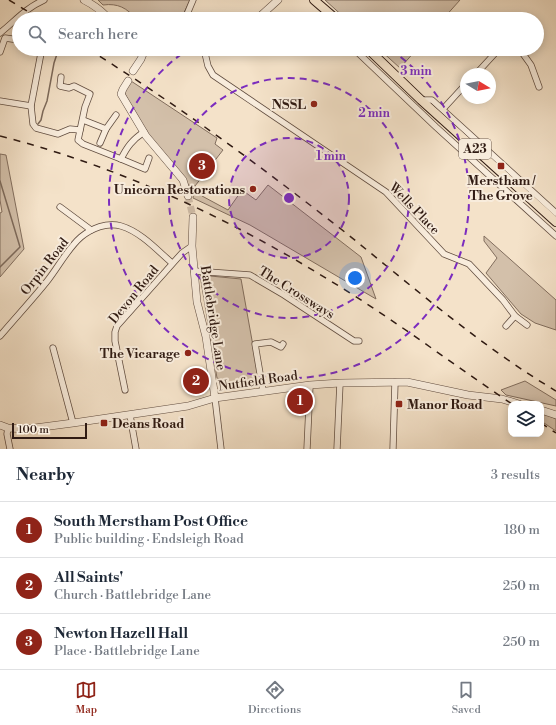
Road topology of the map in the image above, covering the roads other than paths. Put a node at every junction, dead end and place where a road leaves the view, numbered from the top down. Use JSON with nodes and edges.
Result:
{"nodes":[{"id":1,"x":44,"y":0,"type":"edge"},
{"id":2,"x":84,"y":0,"type":"edge"},
{"id":3,"x":193,"y":0,"type":"edge"},
{"id":4,"x":278,"y":0,"type":"edge"},
{"id":5,"x":314,"y":0,"type":"edge"},
{"id":6,"x":23,"y":12,"type":"edge"},
{"id":7,"x":101,"y":12,"type":"edge"},
{"id":8,"x":187,"y":12,"type":"edge"},
{"id":9,"x":265,"y":12,"type":"edge"},
{"id":10,"x":328,"y":12,"type":"edge"},
{"id":11,"x":12,"y":22,"type":"edge"},
{"id":12,"x":0,"y":33,"type":"edge"},
{"id":13,"x":12,"y":39,"type":"edge"},
{"id":14,"x":0,"y":52,"type":"edge"},
{"id":15,"x":40,"y":56,"type":"edge"},
{"id":16,"x":142,"y":56,"type":"edge"},
{"id":17,"x":206,"y":56,"type":"edge"},
{"id":18,"x":361,"y":56,"type":"edge"},
{"id":19,"x":375,"y":56,"type":"edge"},
{"id":20,"x":493,"y":56,"type":"edge"},
{"id":21,"x":525,"y":56,"type":"edge"},
{"id":22,"x":482,"y":68,"type":"edge"},
{"id":23,"x":133,"y":71,"type":"dead end"},
{"id":24,"x":61,"y":77,"type":"dead end"},
{"id":25,"x":128,"y":81,"type":"dead end"},
{"id":26,"x":539,"y":87,"type":"dead end"},
{"id":27,"x":460,"y":91,"type":"edge"},
{"id":28,"x":421,"y":100,"type":"junction"},
{"id":29,"x":0,"y":101,"type":"edge"},
{"id":30,"x":31,"y":106,"type":"junction"},
{"id":31,"x":443,"y":109,"type":"junction"},
{"id":32,"x":116,"y":114,"type":"dead end"},
{"id":33,"x":83,"y":120,"type":"junction"},
{"id":34,"x":106,"y":129,"type":"junction"},
{"id":35,"x":80,"y":130,"type":"junction"},
{"id":36,"x":144,"y":132,"type":"junction"},
{"id":37,"x":100,"y":143,"type":"dead end"},
{"id":38,"x":149,"y":158,"type":"dead end"},
{"id":39,"x":121,"y":160,"type":"junction"},
{"id":40,"x":188,"y":196,"type":"tunnel mouth"},
{"id":41,"x":556,"y":203,"type":"edge"},
{"id":42,"x":60,"y":207,"type":"dead end"},
{"id":43,"x":554,"y":211,"type":"edge"},
{"id":44,"x":192,"y":217,"type":"tunnel mouth"},
{"id":45,"x":556,"y":222,"type":"edge"},
{"id":46,"x":91,"y":230,"type":"junction"},
{"id":47,"x":556,"y":236,"type":"edge"},
{"id":48,"x":192,"y":246,"type":"junction"},
{"id":49,"x":172,"y":263,"type":"junction"},
{"id":50,"x":194,"y":271,"type":"junction"},
{"id":51,"x":515,"y":316,"type":"junction"},
{"id":52,"x":528,"y":325,"type":"dead end"},
{"id":53,"x":506,"y":326,"type":"dead end"},
{"id":54,"x":0,"y":336,"type":"edge"},
{"id":55,"x":359,"y":341,"type":"dead end"},
{"id":56,"x":283,"y":344,"type":"dead end"},
{"id":57,"x":53,"y":348,"type":"dead end"},
{"id":58,"x":395,"y":382,"type":"junction"},
{"id":59,"x":340,"y":383,"type":"junction"},
{"id":60,"x":310,"y":385,"type":"junction"},
{"id":61,"x":125,"y":390,"type":"dead end"},
{"id":62,"x":263,"y":391,"type":"junction"},
{"id":63,"x":215,"y":398,"type":"junction"},
{"id":64,"x":509,"y":401,"type":"edge"},
{"id":65,"x":544,"y":411,"type":"edge"},
{"id":66,"x":130,"y":415,"type":"junction"},
{"id":67,"x":556,"y":415,"type":"edge"},
{"id":68,"x":73,"y":423,"type":"junction"},
{"id":69,"x":0,"y":425,"type":"edge"},
{"id":70,"x":8,"y":428,"type":"junction"},
{"id":71,"x":10,"y":449,"type":"edge"},
{"id":72,"x":136,"y":449,"type":"edge"},
{"id":73,"x":222,"y":449,"type":"edge"},
{"id":74,"x":307,"y":449,"type":"edge"},
{"id":75,"x":338,"y":449,"type":"edge"},
{"id":76,"x":393,"y":449,"type":"edge"}],
"edges":[{"from":1,"to":6,"type":"street"},
{"from":2,"to":7,"type":"street"},
{"from":3,"to":8,"type":"street"},
{"from":4,"to":9,"type":"street"},
{"from":5,"to":10,"type":"main road"},
{"from":11,"to":12,"type":"street"},
{"from":13,"to":14,"type":"street"},
{"from":15,"to":30,"type":"street"},
{"from":16,"to":23,"type":"street"},
{"from":17,"to":51,"type":"street","name":"Wells Place"},
{"from":18,"to":47,"type":"street"},
{"from":19,"to":28,"type":"main road","number":"A23"},
{"from":20,"to":22,"type":"street"},
{"from":21,"to":26,"type":"street"},
{"from":24,"to":33,"type":"street"},
{"from":25,"to":36,"type":"street"},
{"from":27,"to":31,"type":"street"},
{"from":28,"to":31,"type":"street"},
{"from":28,"to":45,"type":"main road","number":"A23"},
{"from":29,"to":30,"type":"street"},
{"from":30,"to":35,"type":"street"},
{"from":31,"to":43,"type":"street"},
{"from":32,"to":34,"type":"street"},
{"from":33,"to":34,"type":"street"},
{"from":33,"to":35,"type":"street"},
{"from":34,"to":37,"type":"street"},
{"from":35,"to":39,"type":"street"},
{"from":36,"to":39,"type":"street"},
{"from":36,"to":40,"type":"street"},
{"from":38,"to":39,"type":"street"},
{"from":41,"to":43,"type":"street"},
{"from":42,"to":46,"type":"street"},
{"from":44,"to":48,"type":"street","name":"Battlebridge Lane"},
{"from":46,"to":49,"type":"street","name":"Orpin Road"},
{"from":46,"to":54,"type":"street","name":"Orpin Road"},
{"from":48,"to":49,"type":"street","name":"Devon Road"},
{"from":48,"to":50,"type":"street","name":"Battlebridge Lane"},
{"from":49,"to":61,"type":"street","name":"Devon Road"},
{"from":50,"to":55,"type":"street","name":"The Crossways"},
{"from":50,"to":63,"type":"street","name":"Battlebridge Lane"},
{"from":51,"to":52,"type":"street"},
{"from":51,"to":53,"type":"street"},
{"from":56,"to":62,"type":"street"},
{"from":57,"to":68,"type":"street"},
{"from":58,"to":59,"type":"street","name":"Nutfield Road"},
{"from":58,"to":64,"type":"street","name":"Nutfield Road"},
{"from":58,"to":76,"type":"street"},
{"from":59,"to":60,"type":"street","name":"Nutfield Road"},
{"from":59,"to":75,"type":"street"},
{"from":60,"to":62,"type":"street","name":"Nutfield Road"},
{"from":60,"to":74,"type":"street"},
{"from":62,"to":63,"type":"street","name":"Nutfield Road"},
{"from":63,"to":66,"type":"street","name":"Nutfield Road"},
{"from":63,"to":73,"type":"street"},
{"from":65,"to":67,"type":"street"},
{"from":66,"to":68,"type":"street","name":"Nutfield Road"},
{"from":66,"to":72,"type":"street"},
{"from":68,"to":70,"type":"street","name":"Nutfield Road"},
{"from":69,"to":70,"type":"street","name":"Nutfield Road"},
{"from":70,"to":71,"type":"street"}]}
